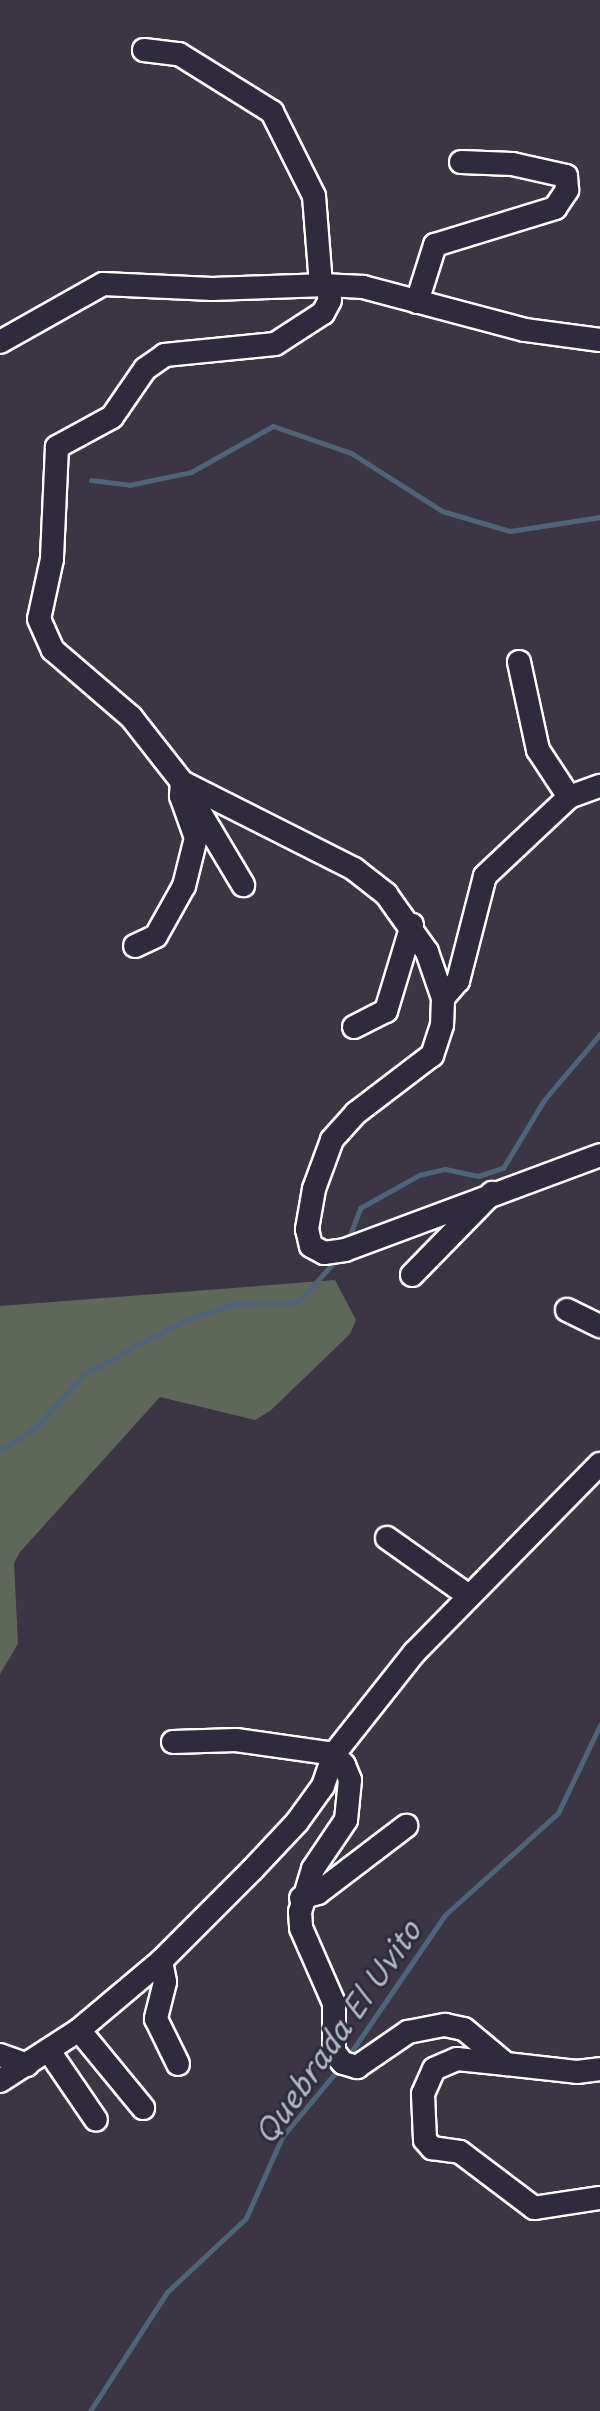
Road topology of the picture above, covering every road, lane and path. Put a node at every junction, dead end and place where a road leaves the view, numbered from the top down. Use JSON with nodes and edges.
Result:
{"nodes":[{"id":1,"x":144,"y":50,"type":"dead end"},
{"id":2,"x":461,"y":162,"type":"dead end"},
{"id":3,"x":324,"y":285,"type":"junction"},
{"id":4,"x":417,"y":302,"type":"junction"},
{"id":5,"x":600,"y":340,"type":"edge"},
{"id":6,"x":0,"y":342,"type":"edge"},
{"id":7,"x":519,"y":662,"type":"dead end"},
{"id":8,"x":182,"y":782,"type":"junction"},
{"id":9,"x":600,"y":786,"type":"edge"},
{"id":10,"x":569,"y":797,"type":"junction"},
{"id":11,"x":243,"y":885,"type":"dead end"},
{"id":12,"x":412,"y":925,"type":"junction"},
{"id":13,"x":135,"y":946,"type":"dead end"},
{"id":14,"x":443,"y":998,"type":"junction"},
{"id":15,"x":354,"y":1027,"type":"dead end"},
{"id":16,"x":600,"y":1155,"type":"edge"},
{"id":17,"x":492,"y":1192,"type":"junction"},
{"id":18,"x":412,"y":1275,"type":"dead end"},
{"id":19,"x":567,"y":1310,"type":"dead end"},
{"id":20,"x":600,"y":1326,"type":"edge"},
{"id":21,"x":600,"y":1464,"type":"edge"},
{"id":22,"x":387,"y":1538,"type":"dead end"},
{"id":23,"x":469,"y":1596,"type":"junction"},
{"id":24,"x":173,"y":1742,"type":"dead end"},
{"id":25,"x":334,"y":1754,"type":"junction"},
{"id":26,"x":406,"y":1826,"type":"dead end"},
{"id":27,"x":301,"y":1898,"type":"junction"},
{"id":28,"x":161,"y":1961,"type":"junction"},
{"id":29,"x":79,"y":2030,"type":"junction"},
{"id":30,"x":49,"y":2051,"type":"junction"},
{"id":31,"x":0,"y":2055,"type":"edge"},
{"id":32,"x":178,"y":2064,"type":"dead end"},
{"id":33,"x":506,"y":2064,"type":"junction"},
{"id":34,"x":27,"y":2065,"type":"junction"},
{"id":35,"x":600,"y":2069,"type":"edge"},
{"id":36,"x":0,"y":2081,"type":"edge"},
{"id":37,"x":143,"y":2108,"type":"dead end"},
{"id":38,"x":96,"y":2120,"type":"dead end"},
{"id":39,"x":600,"y":2198,"type":"edge"}],
"edges":[{"from":1,"to":3,"type":"street"},
{"from":2,"to":4,"type":"street"},
{"from":3,"to":4,"type":"street"},
{"from":3,"to":6,"type":"street"},
{"from":3,"to":8,"type":"street"},
{"from":4,"to":5,"type":"street"},
{"from":7,"to":10,"type":"street"},
{"from":8,"to":11,"type":"street"},
{"from":8,"to":12,"type":"street"},
{"from":8,"to":13,"type":"street"},
{"from":9,"to":10,"type":"street"},
{"from":10,"to":14,"type":"street"},
{"from":12,"to":14,"type":"street"},
{"from":12,"to":15,"type":"street"},
{"from":14,"to":17,"type":"street"},
{"from":16,"to":17,"type":"street"},
{"from":17,"to":18,"type":"street"},
{"from":19,"to":20,"type":"street"},
{"from":21,"to":23,"type":"street"},
{"from":22,"to":23,"type":"street"},
{"from":23,"to":25,"type":"street"},
{"from":24,"to":25,"type":"street"},
{"from":25,"to":27,"type":"street"},
{"from":25,"to":28,"type":"street"},
{"from":26,"to":27,"type":"street"},
{"from":27,"to":33,"type":"street"},
{"from":28,"to":29,"type":"street"},
{"from":28,"to":32,"type":"street"},
{"from":29,"to":30,"type":"street"},
{"from":29,"to":37,"type":"street"},
{"from":30,"to":34,"type":"street"},
{"from":30,"to":38,"type":"street"},
{"from":31,"to":34,"type":"street"},
{"from":33,"to":35,"type":"street"},
{"from":33,"to":39,"type":"street"},
{"from":34,"to":36,"type":"street"}]}
